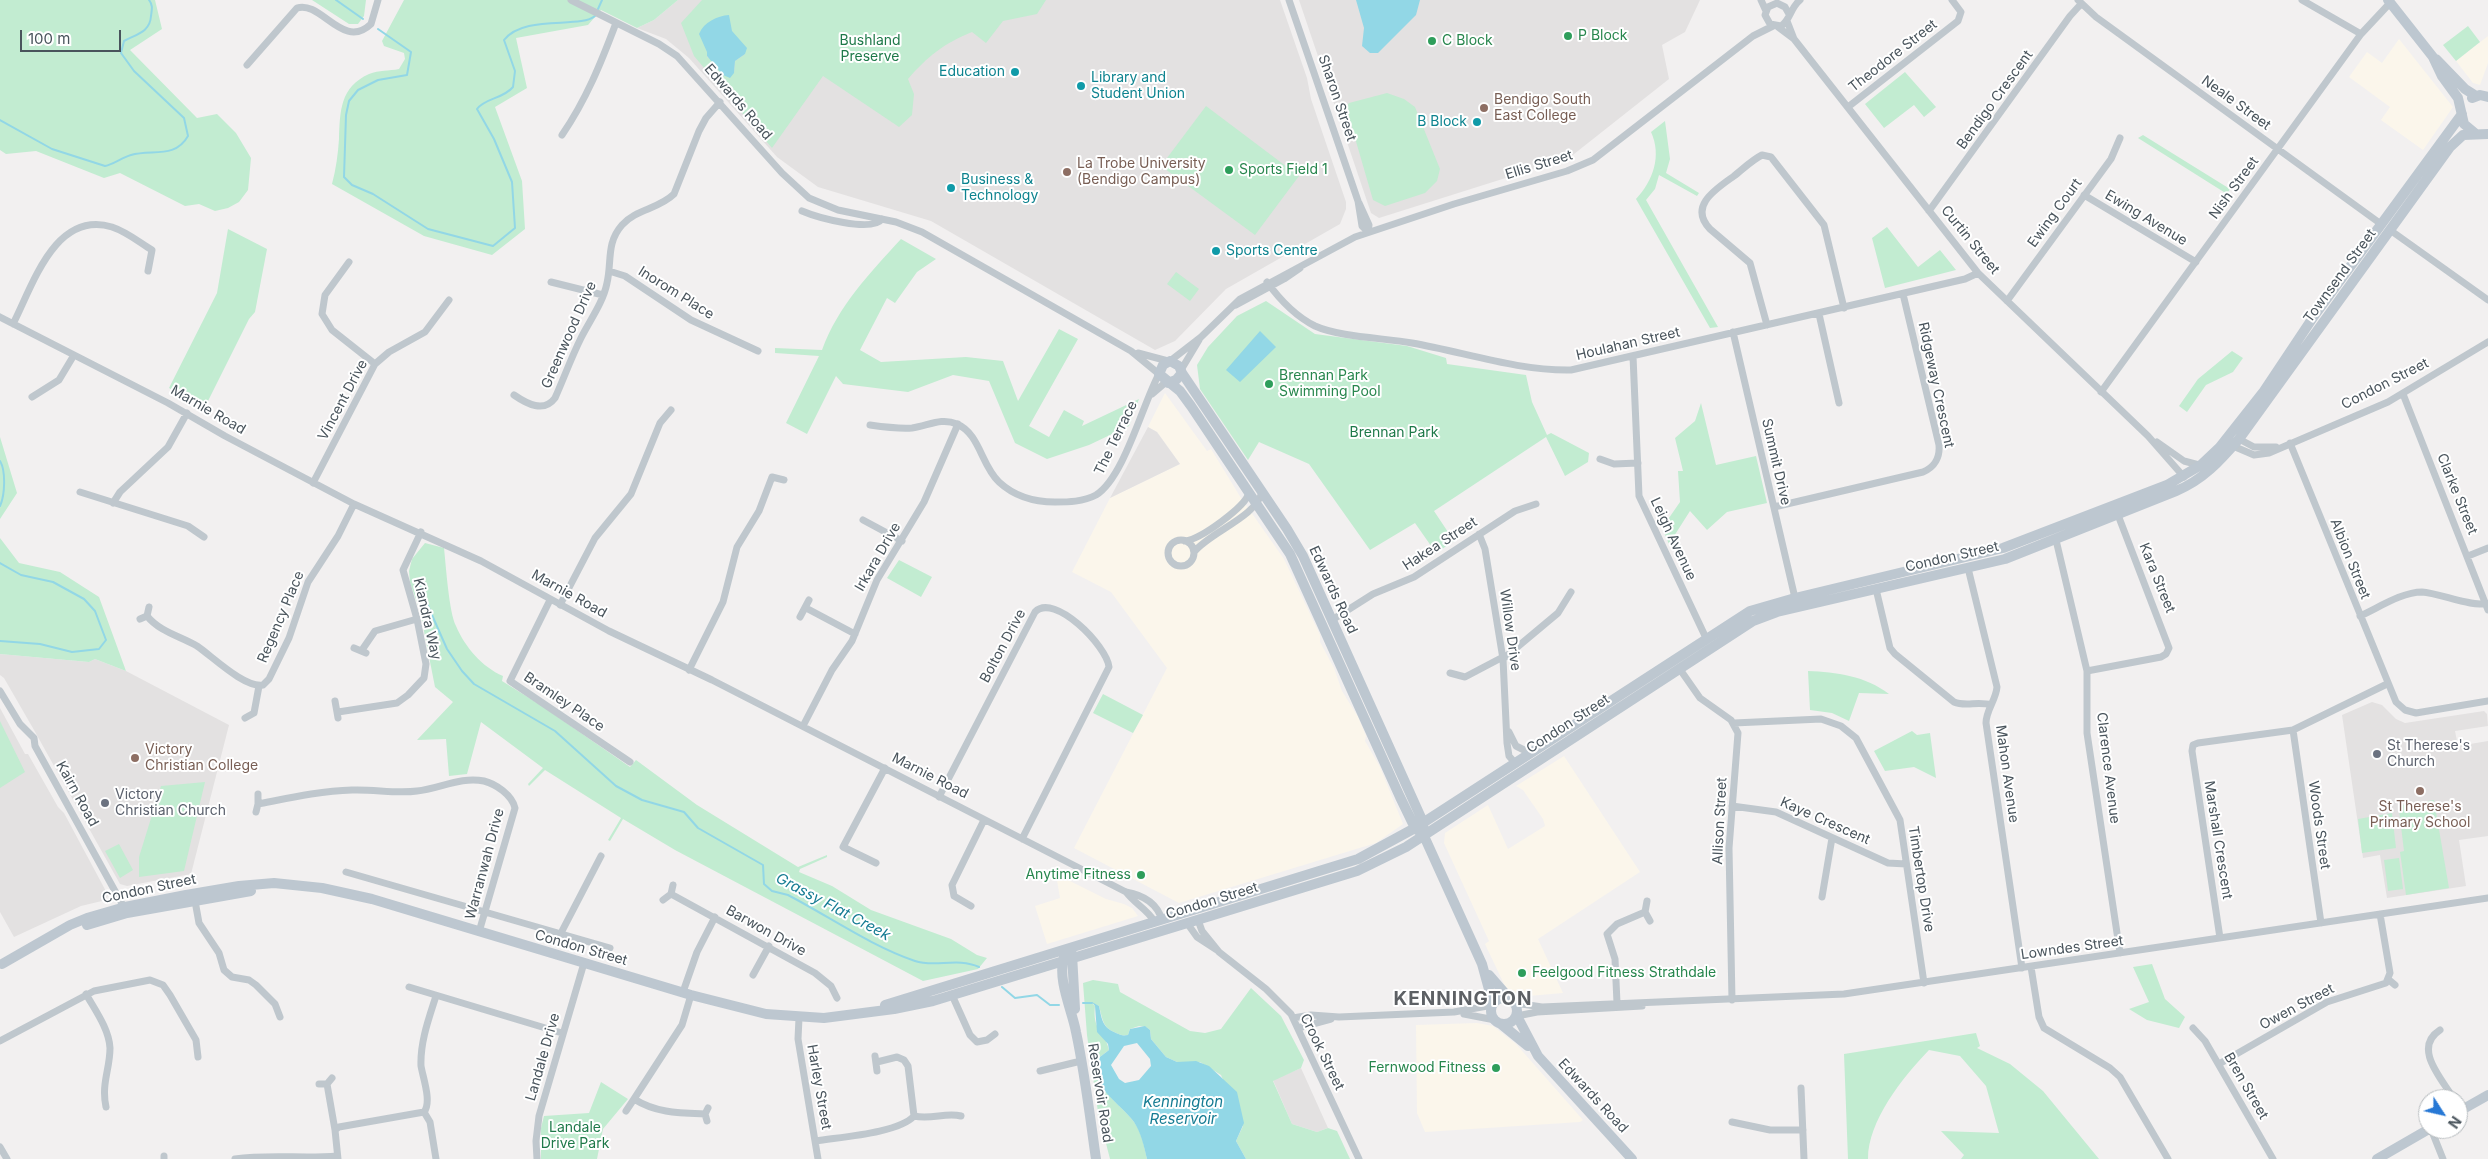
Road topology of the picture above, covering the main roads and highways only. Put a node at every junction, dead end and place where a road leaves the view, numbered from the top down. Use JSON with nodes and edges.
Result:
{"nodes":[{"id":1,"x":2389,"y":1,"type":"edge"},
{"id":2,"x":2433,"y":57,"type":"junction"},
{"id":3,"x":2483,"y":94,"type":"edge"},
{"id":4,"x":2462,"y":112,"type":"junction"},
{"id":5,"x":2484,"y":136,"type":"edge"},
{"id":6,"x":2386,"y":227,"type":"junction"},
{"id":7,"x":1182,"y":372,"type":"junction"},
{"id":8,"x":1163,"y":378,"type":"junction"},
{"id":9,"x":2227,"y":437,"type":"joint"},
{"id":10,"x":2236,"y":443,"type":"junction"},
{"id":11,"x":2184,"y":476,"type":"junction"},
{"id":12,"x":2054,"y":535,"type":"junction"},
{"id":13,"x":1967,"y":563,"type":"junction"},
{"id":14,"x":1677,"y":664,"type":"junction"},
{"id":15,"x":1547,"y":754,"type":"junction"},
{"id":16,"x":1515,"y":763,"type":"junction"},
{"id":17,"x":1409,"y":792,"type":"junction"},
{"id":18,"x":1438,"y":812,"type":"junction"},
{"id":19,"x":1419,"y":825,"type":"junction"},
{"id":20,"x":1424,"y":836,"type":"junction"},
{"id":21,"x":312,"y":887,"type":"junction"},
{"id":22,"x":126,"y":910,"type":"junction"},
{"id":23,"x":1162,"y":925,"type":"junction"},
{"id":24,"x":1071,"y":948,"type":"junction"},
{"id":25,"x":1067,"y":960,"type":"junction"},
{"id":26,"x":1,"y":964,"type":"edge"},
{"id":27,"x":1482,"y":964,"type":"junction"},
{"id":28,"x":1512,"y":1001,"type":"junction"},
{"id":29,"x":1493,"y":1004,"type":"junction"},
{"id":30,"x":845,"y":1016,"type":"junction"},
{"id":31,"x":1517,"y":1016,"type":"junction"},
{"id":32,"x":1498,"y":1022,"type":"junction"},
{"id":33,"x":1534,"y":1051,"type":"junction"},
{"id":34,"x":2488,"y":1095,"type":"edge"},
{"id":35,"x":2468,"y":1105,"type":"edge"},
{"id":36,"x":2418,"y":1136,"type":"edge"},
{"id":37,"x":1096,"y":1159,"type":"edge"},
{"id":38,"x":1632,"y":1159,"type":"edge"},
{"id":39,"x":2377,"y":1159,"type":"edge"}],
"edges":[{"from":1,"to":2,"type":"main road"},
{"from":2,"to":3,"type":"main road"},
{"from":2,"to":4,"type":"main road"},
{"from":3,"to":4,"type":"main road","name":"Townsend Street"},
{"from":4,"to":5,"type":"main road"},
{"from":4,"to":6,"type":"main road","name":"Townsend Street"},
{"from":5,"to":6,"type":"main road","name":"Townsend Street"},
{"from":6,"to":9,"type":"main road","name":"Townsend Street"},
{"from":6,"to":10,"type":"main road","name":"Townsend Street"},
{"from":7,"to":8,"type":"main road"},
{"from":7,"to":8,"type":"main road","name":"Edwards Road"},
{"from":7,"to":17,"type":"main road","name":"Edwards Road"},
{"from":8,"to":19,"type":"main road","name":"Edwards Road"},
{"from":9,"to":11,"type":"main road","name":"Condon Street"},
{"from":10,"to":11,"type":"main road"},
{"from":10,"to":12,"type":"main road","name":"Condon Street"},
{"from":11,"to":12,"type":"main road","name":"Condon Street"},
{"from":12,"to":13,"type":"main road","name":"Condon Street"},
{"from":13,"to":14,"type":"main road","name":"Condon Street"},
{"from":13,"to":14,"type":"main road","name":"Condon Street"},
{"from":14,"to":15,"type":"main road","name":"Condon Street"},
{"from":14,"to":16,"type":"main road","name":"Condon Street"},
{"from":15,"to":16,"type":"main road"},
{"from":15,"to":20,"type":"main road","name":"Condon Street"},
{"from":16,"to":18,"type":"main road","name":"Condon Street"},
{"from":17,"to":18,"type":"main road"},
{"from":17,"to":19,"type":"main road","name":"Edwards Road"},
{"from":18,"to":19,"type":"main road","name":"Condon Street"},
{"from":19,"to":20,"type":"main road","name":"Edwards Road"},
{"from":19,"to":23,"type":"main road","name":"Condon Street"},
{"from":20,"to":23,"type":"main road","name":"Condon Street"},
{"from":20,"to":27,"type":"main road","name":"Edwards Road"},
{"from":21,"to":22,"type":"main road","name":"Condon Street"},
{"from":21,"to":22,"type":"main road","name":"Condon Street"},
{"from":21,"to":30,"type":"main road","name":"Condon Street"},
{"from":22,"to":26,"type":"main road","name":"Condon Street"},
{"from":23,"to":24,"type":"main road","name":"Condon Street"},
{"from":23,"to":25,"type":"main road","name":"Condon Street"},
{"from":24,"to":25,"type":"main road","name":"Reservoir Road"},
{"from":24,"to":30,"type":"main road","name":"Condon Street"},
{"from":25,"to":30,"type":"main road","name":"Condon Street"},
{"from":25,"to":37,"type":"main road","name":"Reservoir Road"},
{"from":27,"to":28,"type":"main road","name":"Edwards Road"},
{"from":27,"to":29,"type":"main road","name":"Edwards Road"},
{"from":28,"to":29,"type":"main road"},
{"from":28,"to":31,"type":"main road"},
{"from":29,"to":32,"type":"main road"},
{"from":31,"to":32,"type":"main road"},
{"from":31,"to":33,"type":"main road","name":"Edwards Road"},
{"from":32,"to":33,"type":"main road","name":"Edwards Road"},
{"from":33,"to":38,"type":"main road","name":"Edwards Road"},
{"from":34,"to":35,"type":"main road"},
{"from":36,"to":39,"type":"main road"}]}
